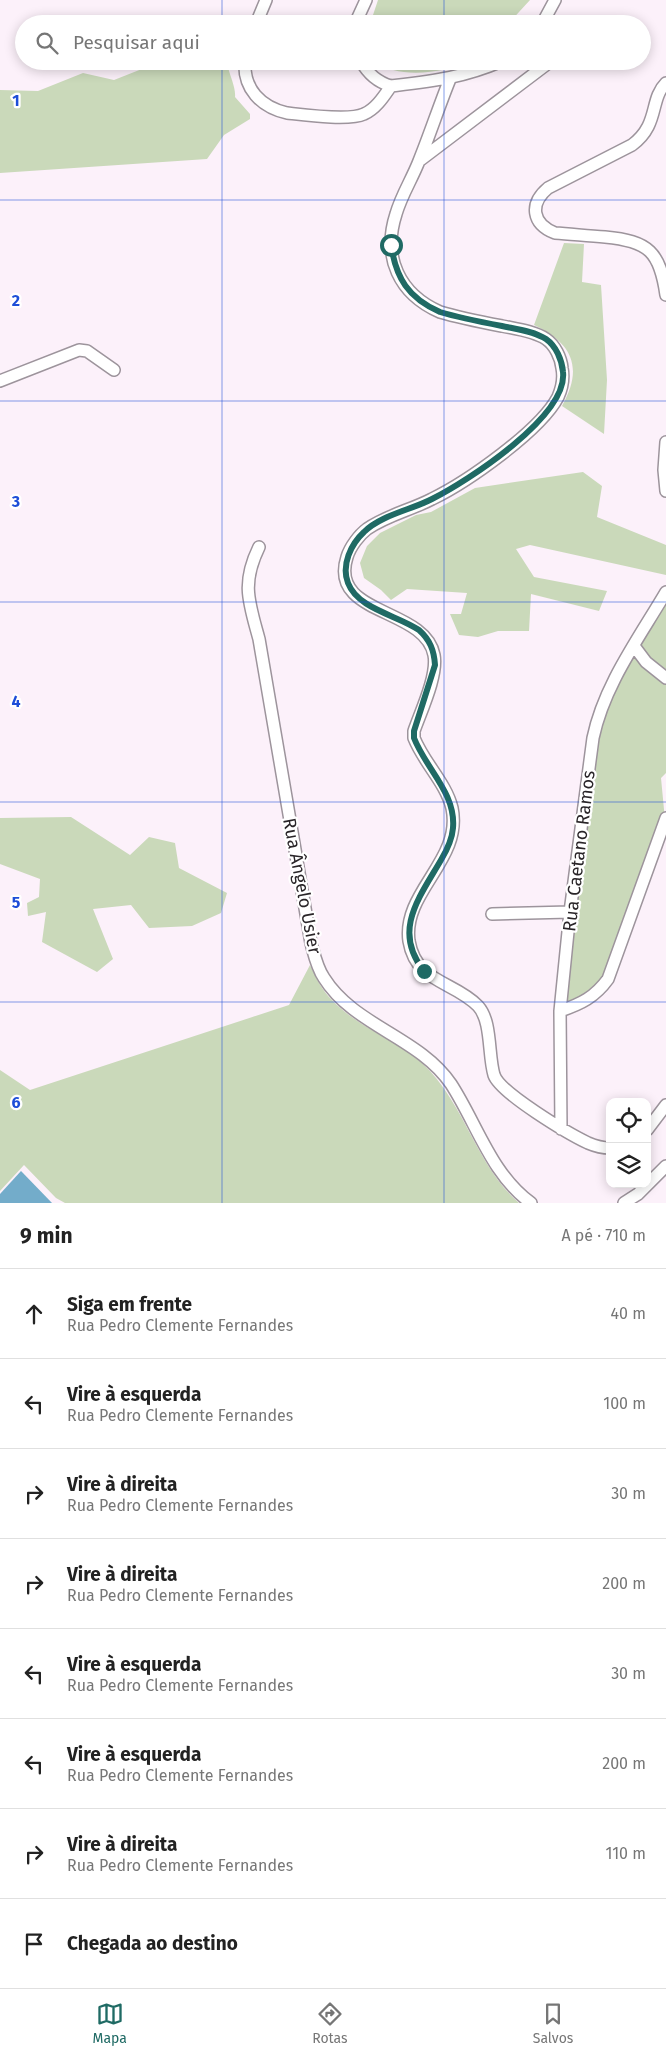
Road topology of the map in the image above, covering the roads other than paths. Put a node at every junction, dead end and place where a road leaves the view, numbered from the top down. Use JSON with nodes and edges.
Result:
{"nodes":[{"id":1,"x":266,"y":0,"type":"edge"},
{"id":2,"x":366,"y":0,"type":"edge"},
{"id":3,"x":555,"y":0,"type":"edge"},
{"id":4,"x":260,"y":15,"type":"edge"},
{"id":5,"x":360,"y":15,"type":"edge"},
{"id":6,"x":547,"y":15,"type":"edge"},
{"id":7,"x":245,"y":70,"type":"edge"},
{"id":8,"x":368,"y":70,"type":"edge"},
{"id":9,"x":481,"y":70,"type":"edge"},
{"id":10,"x":539,"y":70,"type":"edge"},
{"id":11,"x":450,"y":79,"type":"junction"},
{"id":12,"x":666,"y":82,"type":"edge"},
{"id":13,"x":386,"y":85,"type":"junction"},
{"id":14,"x":419,"y":161,"type":"junction"},
{"id":15,"x":666,"y":296,"type":"edge"},
{"id":16,"x":114,"y":370,"type":"dead end"},
{"id":17,"x":0,"y":382,"type":"edge"},
{"id":18,"x":666,"y":442,"type":"edge"},
{"id":19,"x":666,"y":491,"type":"edge"},
{"id":20,"x":259,"y":547,"type":"dead end"},
{"id":21,"x":666,"y":592,"type":"edge"},
{"id":22,"x":634,"y":646,"type":"junction"},
{"id":23,"x":666,"y":678,"type":"edge"},
{"id":24,"x":666,"y":818,"type":"edge"},
{"id":25,"x":570,"y":912,"type":"junction"},
{"id":26,"x":492,"y":914,"type":"dead end"},
{"id":27,"x":560,"y":1011,"type":"junction"},
{"id":28,"x":666,"y":1105,"type":"edge"},
{"id":29,"x":651,"y":1125,"type":"edge"},
{"id":30,"x":561,"y":1129,"type":"junction"},
{"id":31,"x":606,"y":1148,"type":"edge"},
{"id":32,"x":666,"y":1166,"type":"edge"},
{"id":33,"x":531,"y":1203,"type":"edge"},
{"id":34,"x":624,"y":1203,"type":"edge"}],
"edges":[{"from":1,"to":4,"type":"street"},
{"from":2,"to":5,"type":"street"},
{"from":3,"to":6,"type":"street"},
{"from":7,"to":13,"type":"street"},
{"from":8,"to":13,"type":"street"},
{"from":9,"to":11,"type":"street"},
{"from":10,"to":14,"type":"street"},
{"from":11,"to":13,"type":"street"},
{"from":11,"to":14,"type":"street"},
{"from":12,"to":15,"type":"street"},
{"from":14,"to":30,"type":"street"},
{"from":16,"to":17,"type":"street"},
{"from":18,"to":19,"type":"street"},
{"from":20,"to":33,"type":"street","name":"Rua Ângelo Usier"},
{"from":21,"to":22,"type":"street","name":"Rua Caetano Ramos"},
{"from":22,"to":23,"type":"street"},
{"from":22,"to":25,"type":"street","name":"Rua Caetano Ramos"},
{"from":24,"to":27,"type":"street"},
{"from":25,"to":26,"type":"street"},
{"from":25,"to":27,"type":"street","name":"Rua Caetano Ramos"},
{"from":27,"to":30,"type":"street","name":"Rua Caetano Ramos"},
{"from":28,"to":29,"type":"street"},
{"from":30,"to":31,"type":"street"},
{"from":32,"to":34,"type":"street"}]}
